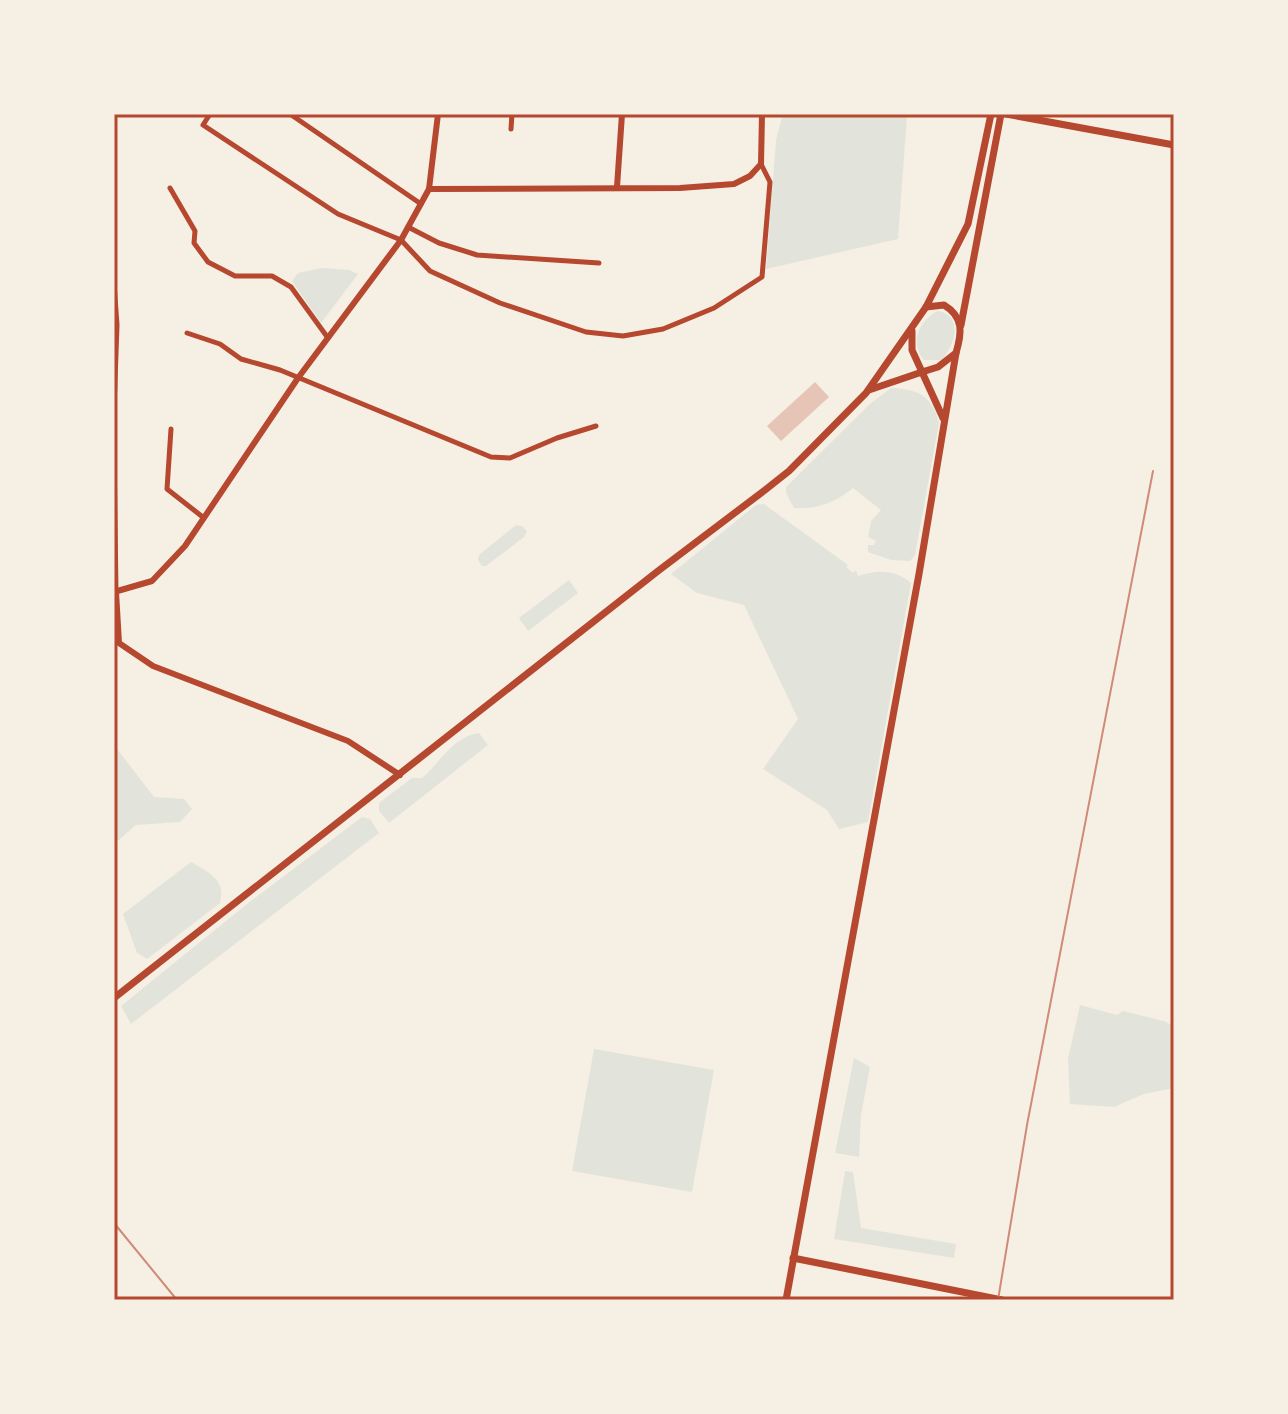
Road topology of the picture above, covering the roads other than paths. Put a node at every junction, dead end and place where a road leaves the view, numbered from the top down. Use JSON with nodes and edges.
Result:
{"nodes":[{"id":1,"x":210,"y":114,"type":"edge"},
{"id":2,"x":290,"y":114,"type":"edge"},
{"id":3,"x":438,"y":114,"type":"edge"},
{"id":4,"x":512,"y":114,"type":"edge"},
{"id":5,"x":622,"y":114,"type":"edge"},
{"id":6,"x":762,"y":114,"type":"edge"},
{"id":7,"x":991,"y":114,"type":"edge"},
{"id":8,"x":1003,"y":114,"type":"edge"},
{"id":9,"x":511,"y":129,"type":"dead end"},
{"id":10,"x":1174,"y":145,"type":"edge"},
{"id":11,"x":761,"y":164,"type":"junction"},
{"id":12,"x":617,"y":187,"type":"junction"},
{"id":13,"x":170,"y":188,"type":"dead end"},
{"id":14,"x":429,"y":189,"type":"junction"},
{"id":15,"x":421,"y":204,"type":"junction"},
{"id":16,"x":408,"y":227,"type":"junction"},
{"id":17,"x":401,"y":240,"type":"junction"},
{"id":18,"x":599,"y":263,"type":"dead end"},
{"id":19,"x":114,"y":283,"type":"edge"},
{"id":20,"x":926,"y":307,"type":"junction"},
{"id":21,"x":961,"y":325,"type":"junction"},
{"id":22,"x":912,"y":327,"type":"junction"},
{"id":23,"x":187,"y":333,"type":"dead end"},
{"id":24,"x":328,"y":338,"type":"junction"},
{"id":25,"x":956,"y":353,"type":"junction"},
{"id":26,"x":922,"y":372,"type":"junction"},
{"id":27,"x":298,"y":378,"type":"junction"},
{"id":28,"x":869,"y":390,"type":"junction"},
{"id":29,"x":114,"y":409,"type":"edge"},
{"id":30,"x":944,"y":423,"type":"junction"},
{"id":31,"x":596,"y":426,"type":"dead end"},
{"id":32,"x":171,"y":429,"type":"dead end"},
{"id":33,"x":114,"y":451,"type":"edge"},
{"id":34,"x":204,"y":518,"type":"junction"},
{"id":35,"x":115,"y":547,"type":"edge"},
{"id":36,"x":115,"y":592,"type":"edge"},
{"id":37,"x":400,"y":775,"type":"junction"},
{"id":38,"x":114,"y":998,"type":"edge"},
{"id":39,"x":793,"y":1258,"type":"junction"},
{"id":40,"x":786,"y":1300,"type":"edge"},
{"id":41,"x":1002,"y":1300,"type":"edge"}],
"edges":[{"from":1,"to":17,"type":"street"},
{"from":2,"to":15,"type":"street"},
{"from":3,"to":14,"type":"street"},
{"from":4,"to":9,"type":"street"},
{"from":5,"to":12,"type":"street"},
{"from":6,"to":11,"type":"street"},
{"from":7,"to":20,"type":"main road"},
{"from":8,"to":10,"type":"main road"},
{"from":8,"to":21,"type":"main road"},
{"from":11,"to":12,"type":"street"},
{"from":11,"to":17,"type":"street"},
{"from":12,"to":14,"type":"street"},
{"from":13,"to":24,"type":"street"},
{"from":14,"to":15,"type":"street"},
{"from":15,"to":16,"type":"street"},
{"from":16,"to":17,"type":"street"},
{"from":16,"to":18,"type":"street"},
{"from":17,"to":24,"type":"street"},
{"from":19,"to":29,"type":"street"},
{"from":20,"to":21,"type":"main road"},
{"from":20,"to":22,"type":"main road"},
{"from":21,"to":25,"type":"main road"},
{"from":22,"to":26,"type":"main road"},
{"from":22,"to":28,"type":"main road"},
{"from":23,"to":27,"type":"street"},
{"from":24,"to":27,"type":"street"},
{"from":25,"to":26,"type":"main road"},
{"from":25,"to":30,"type":"main road"},
{"from":26,"to":28,"type":"main road"},
{"from":26,"to":30,"type":"main road"},
{"from":27,"to":31,"type":"street"},
{"from":27,"to":34,"type":"street"},
{"from":28,"to":37,"type":"main road"},
{"from":30,"to":39,"type":"main road"},
{"from":32,"to":34,"type":"street"},
{"from":33,"to":35,"type":"street"},
{"from":34,"to":36,"type":"street"},
{"from":35,"to":36,"type":"street"},
{"from":36,"to":37,"type":"street"},
{"from":37,"to":38,"type":"main road"},
{"from":39,"to":40,"type":"main road"},
{"from":39,"to":41,"type":"main road"}]}
